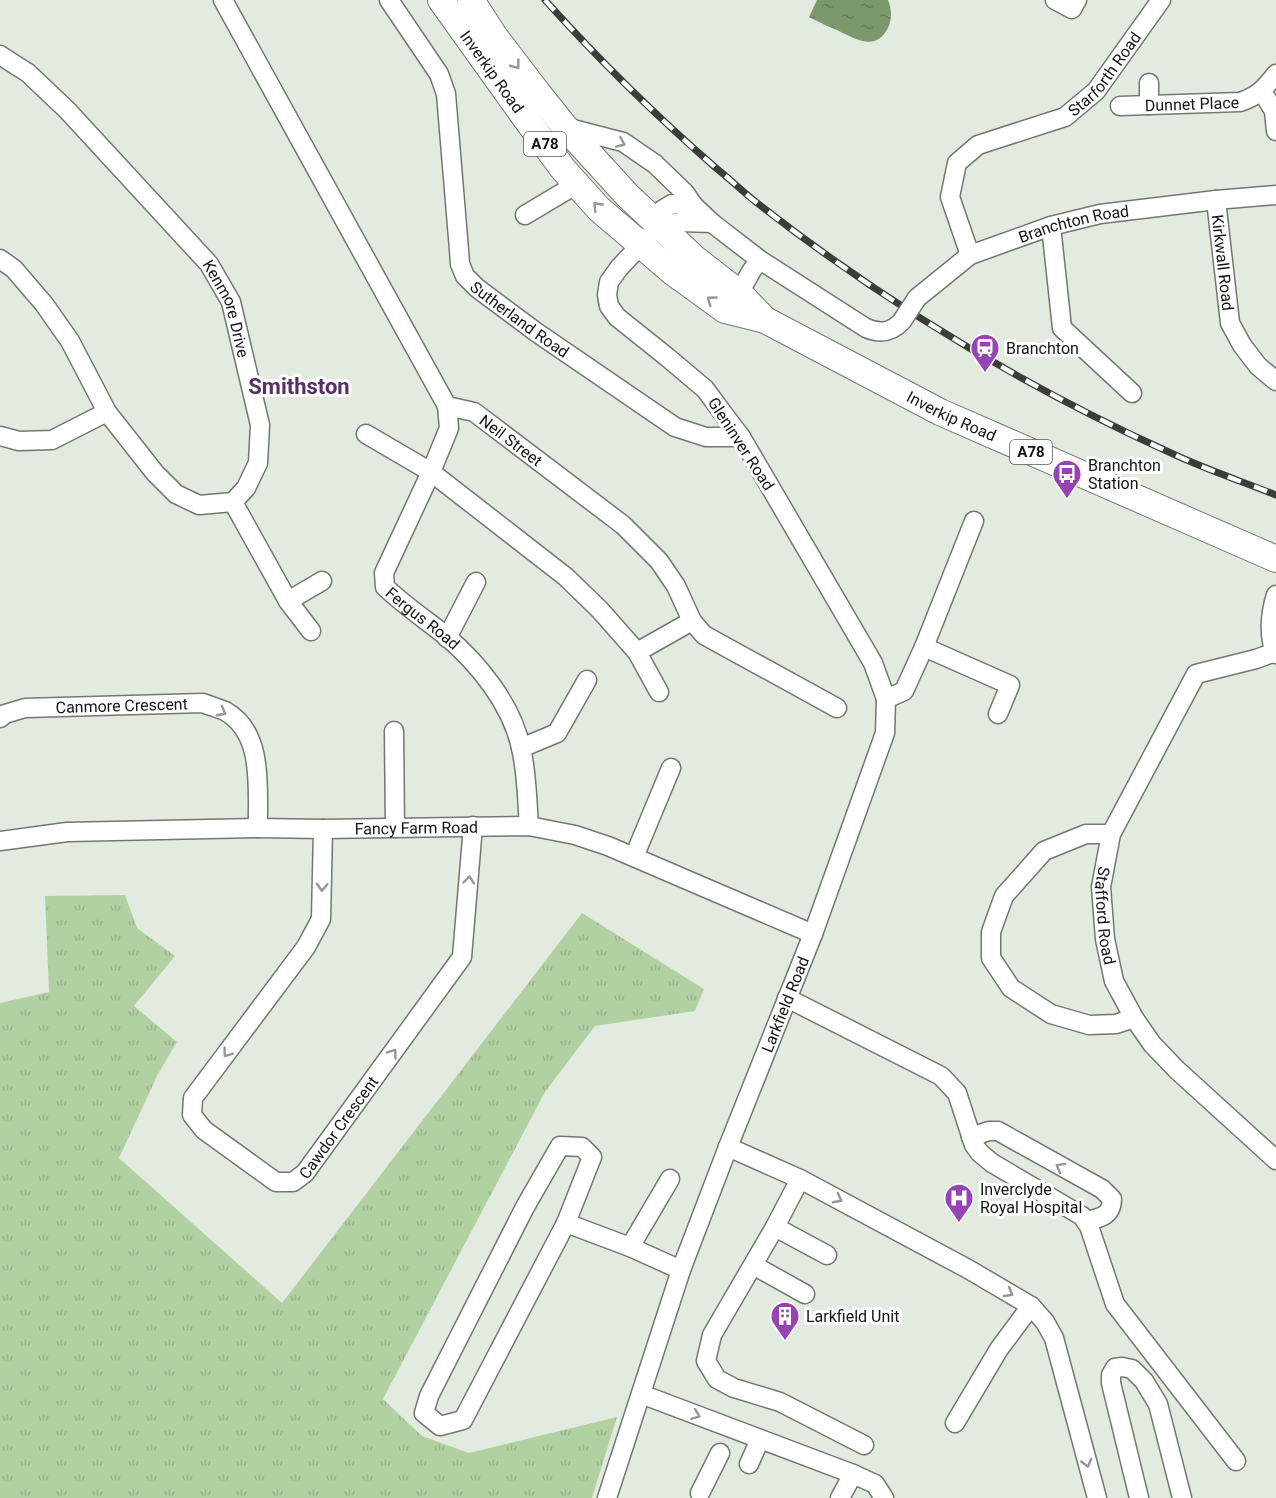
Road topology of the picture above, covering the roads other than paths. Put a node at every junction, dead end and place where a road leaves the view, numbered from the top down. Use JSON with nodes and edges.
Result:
{"nodes":[{"id":1,"x":223,"y":0,"type":"edge"},
{"id":2,"x":389,"y":0,"type":"edge"},
{"id":3,"x":441,"y":0,"type":"edge"},
{"id":4,"x":471,"y":0,"type":"edge"},
{"id":5,"x":1055,"y":0,"type":"edge"},
{"id":6,"x":1077,"y":0,"type":"edge"},
{"id":7,"x":1161,"y":0,"type":"edge"},
{"id":8,"x":0,"y":55,"type":"edge"},
{"id":9,"x":1276,"y":74,"type":"edge"},
{"id":10,"x":1149,"y":83,"type":"dead end"},
{"id":11,"x":1262,"y":92,"type":"junction"},
{"id":12,"x":1149,"y":105,"type":"junction"},
{"id":13,"x":1120,"y":106,"type":"dead end"},
{"id":14,"x":565,"y":127,"type":"junction"},
{"id":15,"x":1276,"y":131,"type":"edge"},
{"id":16,"x":577,"y":184,"type":"junction"},
{"id":17,"x":1276,"y":195,"type":"edge"},
{"id":18,"x":1216,"y":200,"type":"junction"},
{"id":19,"x":694,"y":206,"type":"junction"},
{"id":20,"x":525,"y":215,"type":"dead end"},
{"id":21,"x":712,"y":223,"type":"junction"},
{"id":22,"x":659,"y":226,"type":"junction"},
{"id":23,"x":1051,"y":226,"type":"junction"},
{"id":24,"x":640,"y":245,"type":"junction"},
{"id":25,"x":970,"y":255,"type":"junction"},
{"id":26,"x":0,"y":259,"type":"edge"},
{"id":27,"x":760,"y":260,"type":"junction"},
{"id":28,"x":739,"y":293,"type":"junction"},
{"id":29,"x":765,"y":320,"type":"junction"},
{"id":30,"x":1276,"y":381,"type":"edge"},
{"id":31,"x":1132,"y":393,"type":"dead end"},
{"id":32,"x":447,"y":406,"type":"junction"},
{"id":33,"x":107,"y":412,"type":"junction"},
{"id":34,"x":366,"y":434,"type":"dead end"},
{"id":35,"x":0,"y":436,"type":"edge"},
{"id":36,"x":741,"y":437,"type":"junction"},
{"id":37,"x":431,"y":472,"type":"junction"},
{"id":38,"x":233,"y":502,"type":"junction"},
{"id":39,"x":974,"y":521,"type":"dead end"},
{"id":40,"x":1276,"y":559,"type":"edge"},
{"id":41,"x":322,"y":581,"type":"dead end"},
{"id":42,"x":476,"y":582,"type":"dead end"},
{"id":43,"x":1276,"y":595,"type":"edge"},
{"id":44,"x":288,"y":601,"type":"junction"},
{"id":45,"x":692,"y":621,"type":"junction"},
{"id":46,"x":311,"y":631,"type":"dead end"},
{"id":47,"x":447,"y":638,"type":"junction"},
{"id":48,"x":924,"y":647,"type":"junction"},
{"id":49,"x":637,"y":652,"type":"junction"},
{"id":50,"x":1275,"y":653,"type":"edge"},
{"id":51,"x":587,"y":680,"type":"dead end"},
{"id":52,"x":659,"y":692,"type":"dead end"},
{"id":53,"x":886,"y":699,"type":"junction"},
{"id":54,"x":837,"y":708,"type":"dead end"},
{"id":55,"x":998,"y":714,"type":"dead end"},
{"id":56,"x":0,"y":718,"type":"edge"},
{"id":57,"x":394,"y":731,"type":"dead end"},
{"id":58,"x":521,"y":747,"type":"junction"},
{"id":59,"x":671,"y":768,"type":"dead end"},
{"id":60,"x":473,"y":826,"type":"junction"},
{"id":61,"x":529,"y":826,"type":"junction"},
{"id":62,"x":258,"y":828,"type":"junction"},
{"id":63,"x":395,"y":828,"type":"junction"},
{"id":64,"x":323,"y":829,"type":"junction"},
{"id":65,"x":1111,"y":834,"type":"junction"},
{"id":66,"x":0,"y":841,"type":"edge"},
{"id":67,"x":634,"y":857,"type":"junction"},
{"id":68,"x":813,"y":934,"type":"junction"},
{"id":69,"x":788,"y":998,"type":"junction"},
{"id":70,"x":1134,"y":1018,"type":"junction"},
{"id":71,"x":971,"y":1137,"type":"junction"},
{"id":72,"x":728,"y":1147,"type":"junction"},
{"id":73,"x":1276,"y":1160,"type":"edge"},
{"id":74,"x":670,"y":1179,"type":"dead end"},
{"id":75,"x":800,"y":1179,"type":"junction"},
{"id":76,"x":1086,"y":1221,"type":"junction"},
{"id":77,"x":566,"y":1223,"type":"junction"},
{"id":78,"x":776,"y":1227,"type":"junction"},
{"id":79,"x":630,"y":1247,"type":"junction"},
{"id":80,"x":827,"y":1255,"type":"dead end"},
{"id":81,"x":753,"y":1265,"type":"junction"},
{"id":82,"x":681,"y":1270,"type":"junction"},
{"id":83,"x":805,"y":1294,"type":"dead end"},
{"id":84,"x":1031,"y":1306,"type":"junction"},
{"id":85,"x":641,"y":1394,"type":"junction"},
{"id":86,"x":955,"y":1423,"type":"dead end"},
{"id":87,"x":760,"y":1439,"type":"junction"},
{"id":88,"x":864,"y":1445,"type":"dead end"},
{"id":89,"x":720,"y":1453,"type":"dead end"},
{"id":90,"x":1236,"y":1461,"type":"dead end"},
{"id":91,"x":749,"y":1464,"type":"dead end"},
{"id":92,"x":853,"y":1474,"type":"junction"},
{"id":93,"x":700,"y":1493,"type":"dead end"},
{"id":94,"x":608,"y":1498,"type":"edge"},
{"id":95,"x":840,"y":1498,"type":"edge"},
{"id":96,"x":884,"y":1498,"type":"edge"},
{"id":97,"x":1097,"y":1498,"type":"edge"},
{"id":98,"x":1139,"y":1498,"type":"edge"},
{"id":99,"x":1182,"y":1498,"type":"edge"}],
"edges":[{"from":1,"to":32,"type":"street"},
{"from":2,"to":36,"type":"street","name":"Sutherland Road"},
{"from":3,"to":16,"type":"highway","name":"Inverkip Road","number":"A78"},
{"from":4,"to":14,"type":"highway","name":"Inverkip Road","number":"A78","one_way":true},
{"from":5,"to":6,"type":"street"},
{"from":7,"to":25,"type":"street","name":"Starforth Road"},
{"from":8,"to":38,"type":"street","name":"Kenmore Drive"},
{"from":9,"to":11,"type":"street"},
{"from":10,"to":12,"type":"street"},
{"from":11,"to":12,"type":"street","name":"Dunnet Place"},
{"from":11,"to":15,"type":"street"},
{"from":12,"to":13,"type":"street","name":"Dunnet Place"},
{"from":14,"to":19,"type":"street","one_way":true},
{"from":14,"to":22,"type":"highway","name":"Inverkip Road","number":"A78"},
{"from":16,"to":20,"type":"street"},
{"from":24,"to":16,"type":"highway","name":"Inverkip Road","number":"A78","one_way":true},
{"from":17,"to":18,"type":"street","name":"Branchton Road"},
{"from":18,"to":23,"type":"street","name":"Branchton Road"},
{"from":18,"to":30,"type":"street","name":"Kirkwall Road"},
{"from":19,"to":21,"type":"street"},
{"from":19,"to":22,"type":"street","name":"Gleninver Road"},
{"from":21,"to":22,"type":"street"},
{"from":21,"to":27,"type":"street"},
{"from":22,"to":24,"type":"street","name":"Gleninver Road"},
{"from":22,"to":28,"type":"highway","name":"Inverkip Road","number":"A78"},
{"from":23,"to":25,"type":"street","name":"Branchton Road"},
{"from":23,"to":31,"type":"street"},
{"from":29,"to":24,"type":"highway","name":"Inverkip Road","number":"A78","one_way":true},
{"from":24,"to":36,"type":"street","name":"Gleninver Road"},
{"from":25,"to":27,"type":"street","name":"Branchton Road","bridge":true},
{"from":26,"to":33,"type":"street"},
{"from":27,"to":28,"type":"street"},
{"from":28,"to":29,"type":"highway","name":"Inverkip Road","number":"A78"},
{"from":29,"to":40,"type":"highway","name":"Inverkip Road","number":"A78"},
{"from":32,"to":37,"type":"street","name":"Fergus Road"},
{"from":32,"to":45,"type":"street","name":"Neil Street"},
{"from":33,"to":35,"type":"street"},
{"from":33,"to":38,"type":"street"},
{"from":34,"to":37,"type":"street"},
{"from":36,"to":53,"type":"street","name":"Gleninver Road"},
{"from":37,"to":47,"type":"street","name":"Fergus Road"},
{"from":37,"to":49,"type":"street"},
{"from":38,"to":44,"type":"street"},
{"from":39,"to":48,"type":"street"},
{"from":41,"to":44,"type":"street"},
{"from":42,"to":47,"type":"street"},
{"from":43,"to":50,"type":"street"},
{"from":44,"to":46,"type":"street"},
{"from":45,"to":49,"type":"street"},
{"from":45,"to":54,"type":"street","name":"Neil Street"},
{"from":47,"to":58,"type":"street","name":"Fergus Road"},
{"from":48,"to":53,"type":"street"},
{"from":48,"to":55,"type":"street"},
{"from":49,"to":52,"type":"street"},
{"from":50,"to":65,"type":"street","name":"Stafford Road"},
{"from":51,"to":58,"type":"street"},
{"from":53,"to":68,"type":"street","name":"Larkfield Road"},
{"from":56,"to":62,"type":"street","name":"Canmore Crescent","one_way":true},
{"from":57,"to":63,"type":"street"},
{"from":58,"to":61,"type":"street","name":"Fergus Road"},
{"from":59,"to":67,"type":"street"},
{"from":60,"to":61,"type":"street","name":"Fancy Farm Road"},
{"from":60,"to":63,"type":"street","name":"Fancy Farm Road"},
{"from":64,"to":60,"type":"street","name":"Cawdor Crescent","one_way":true},
{"from":61,"to":67,"type":"street","name":"Fancy Farm Road"},
{"from":62,"to":64,"type":"street","name":"Fancy Farm Road"},
{"from":62,"to":66,"type":"street","name":"Fancy Farm Road"},
{"from":63,"to":64,"type":"street","name":"Fancy Farm Road"},
{"from":65,"to":70,"type":"street","name":"Stafford Road"},
{"from":65,"to":70,"type":"street"},
{"from":67,"to":68,"type":"street","name":"Fancy Farm Road"},
{"from":68,"to":69,"type":"street","name":"Larkfield Road"},
{"from":69,"to":71,"type":"street"},
{"from":69,"to":72,"type":"street","name":"Larkfield Road"},
{"from":70,"to":73,"type":"street","name":"Stafford Road"},
{"from":71,"to":76,"type":"street"},
{"from":76,"to":71,"type":"street","one_way":true},
{"from":72,"to":75,"type":"street"},
{"from":72,"to":82,"type":"street","name":"Larkfield Road"},
{"from":74,"to":79,"type":"street"},
{"from":75,"to":78,"type":"street"},
{"from":75,"to":84,"type":"street","one_way":true},
{"from":76,"to":90,"type":"street"},
{"from":77,"to":77,"type":"street"},
{"from":77,"to":79,"type":"street"},
{"from":78,"to":80,"type":"street"},
{"from":78,"to":81,"type":"street"},
{"from":79,"to":82,"type":"street"},
{"from":81,"to":83,"type":"street"},
{"from":81,"to":88,"type":"street"},
{"from":82,"to":85,"type":"street","name":"Larkfield Road"},
{"from":84,"to":86,"type":"street"},
{"from":84,"to":97,"type":"street","one_way":true},
{"from":85,"to":87,"type":"street","one_way":true},
{"from":85,"to":94,"type":"street","name":"Larkfield Road"},
{"from":87,"to":91,"type":"street"},
{"from":87,"to":92,"type":"street"},
{"from":89,"to":93,"type":"street"},
{"from":92,"to":95,"type":"street"},
{"from":92,"to":96,"type":"street"},
{"from":98,"to":99,"type":"street"}]}
